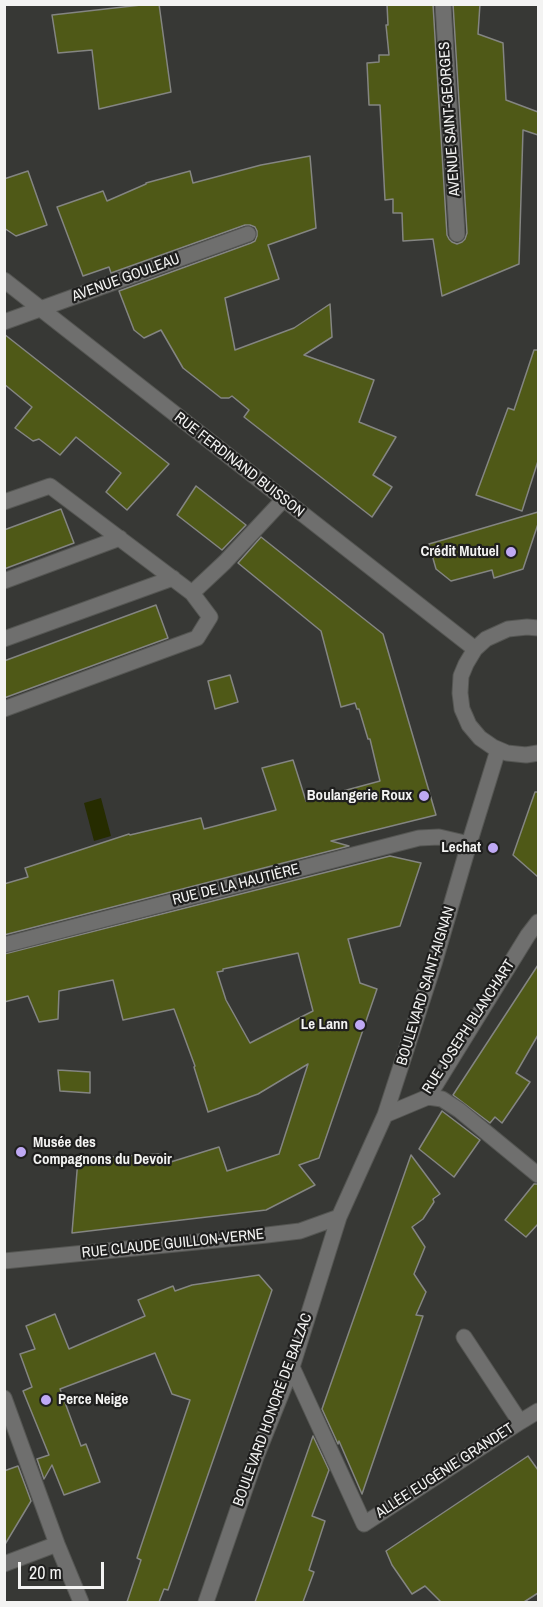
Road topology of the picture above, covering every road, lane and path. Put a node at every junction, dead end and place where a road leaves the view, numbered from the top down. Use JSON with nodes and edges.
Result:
{"nodes":[{"id":1,"x":443,"y":4,"type":"edge"},
{"id":2,"x":248,"y":234,"type":"dead end"},
{"id":3,"x":457,"y":234,"type":"dead end"},
{"id":4,"x":4,"y":280,"type":"edge"},
{"id":5,"x":41,"y":309,"type":"junction"},
{"id":6,"x":4,"y":322,"type":"edge"},
{"id":7,"x":283,"y":500,"type":"junction"},
{"id":8,"x":4,"y":502,"type":"edge"},
{"id":9,"x":120,"y":538,"type":"junction"},
{"id":10,"x":173,"y":578,"type":"junction"},
{"id":11,"x":4,"y":581,"type":"edge"},
{"id":12,"x":192,"y":593,"type":"junction"},
{"id":13,"x":538,"y":628,"type":"edge"},
{"id":14,"x":4,"y":639,"type":"edge"},
{"id":15,"x":475,"y":650,"type":"junction"},
{"id":16,"x":4,"y":709,"type":"edge"},
{"id":17,"x":498,"y":750,"type":"junction"},
{"id":18,"x":538,"y":753,"type":"edge"},
{"id":19,"x":469,"y":844,"type":"junction"},
{"id":20,"x":538,"y":922,"type":"edge"},
{"id":21,"x":4,"y":945,"type":"edge"},
{"id":22,"x":428,"y":1096,"type":"junction"},
{"id":23,"x":385,"y":1115,"type":"junction"},
{"id":24,"x":538,"y":1174,"type":"edge"},
{"id":25,"x":339,"y":1217,"type":"junction"},
{"id":26,"x":4,"y":1261,"type":"edge"},
{"id":27,"x":464,"y":1337,"type":"dead end"},
{"id":28,"x":292,"y":1367,"type":"junction"},
{"id":29,"x":4,"y":1398,"type":"edge"},
{"id":30,"x":538,"y":1411,"type":"edge"},
{"id":31,"x":520,"y":1422,"type":"junction"},
{"id":32,"x":57,"y":1544,"type":"junction"},
{"id":33,"x":4,"y":1564,"type":"edge"},
{"id":34,"x":81,"y":1602,"type":"edge"},
{"id":35,"x":206,"y":1602,"type":"edge"}],
"edges":[{"from":1,"to":3,"type":"street","name":"AVENUE SAINT-GEORGES"},
{"from":2,"to":5,"type":"street","name":"AVENUE GOULEAU"},
{"from":4,"to":5,"type":"street","name":"RUE FERDINAND BUISSON"},
{"from":5,"to":6,"type":"street","name":"AVENUE GOULEAU"},
{"from":5,"to":7,"type":"street","name":"RUE FERDINAND BUISSON"},
{"from":7,"to":12,"type":"street"},
{"from":7,"to":15,"type":"street","name":"RUE FERDINAND BUISSON"},
{"from":8,"to":9,"type":"street"},
{"from":9,"to":10,"type":"street"},
{"from":9,"to":11,"type":"street"},
{"from":10,"to":12,"type":"street"},
{"from":10,"to":14,"type":"street"},
{"from":12,"to":16,"type":"street"},
{"from":13,"to":15,"type":"street"},
{"from":15,"to":17,"type":"street"},
{"from":17,"to":18,"type":"street"},
{"from":17,"to":19,"type":"street","name":"BOULEVARD SAINT-AIGNAN"},
{"from":19,"to":21,"type":"street","name":"RUE DE LA HAUTIÈRE"},
{"from":19,"to":23,"type":"street","name":"BOULEVARD SAINT-AIGNAN"},
{"from":20,"to":22,"type":"street","name":"RUE JOSEPH BLANCHART"},
{"from":22,"to":23,"type":"street","name":"RUE JOSEPH BLANCHART"},
{"from":22,"to":24,"type":"street"},
{"from":23,"to":25,"type":"street","name":"BOULEVARD SAINT-AIGNAN"},
{"from":25,"to":26,"type":"street","name":"RUE CLAUDE GUILLON-VERNE"},
{"from":25,"to":28,"type":"street","name":"BOULEVARD HONORÉ DE BALZAC"},
{"from":27,"to":31,"type":"street","name":"ALLÉE EUGÉNIE GRANDET"},
{"from":28,"to":31,"type":"street","name":"ALLÉE EUGÉNIE GRANDET"},
{"from":28,"to":35,"type":"street","name":"BOULEVARD HONORÉ DE BALZAC"},
{"from":29,"to":32,"type":"street"},
{"from":30,"to":31,"type":"street","name":"ALLÉE EUGÉNIE GRANDET"},
{"from":32,"to":33,"type":"street"},
{"from":32,"to":34,"type":"street"}]}
